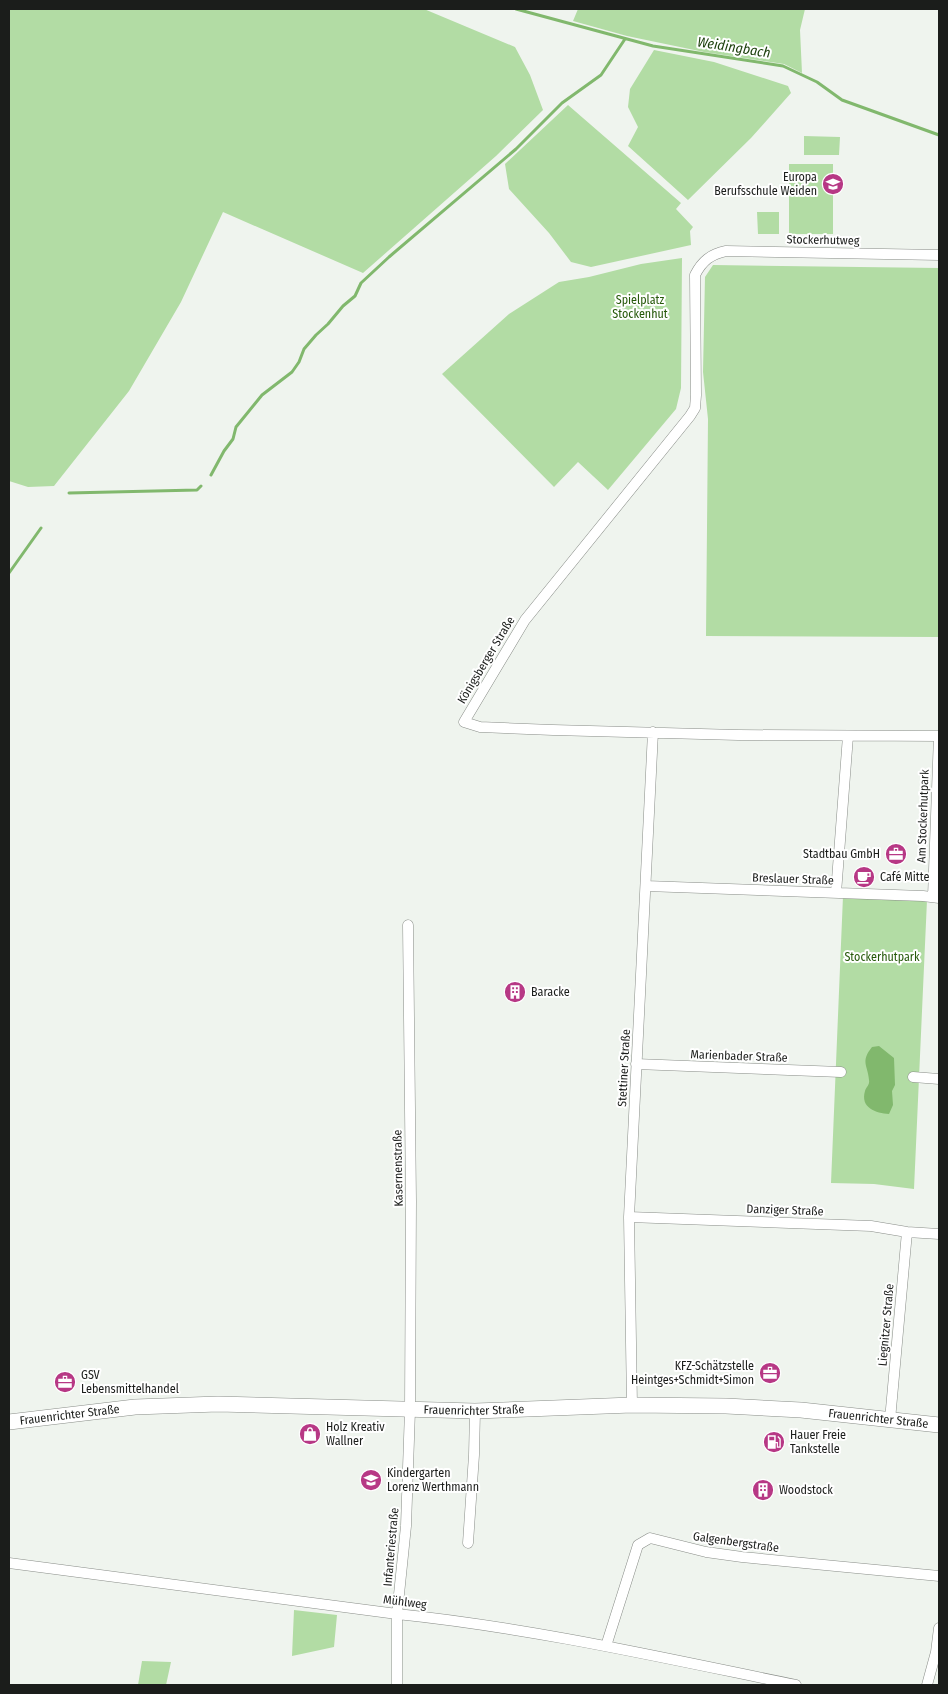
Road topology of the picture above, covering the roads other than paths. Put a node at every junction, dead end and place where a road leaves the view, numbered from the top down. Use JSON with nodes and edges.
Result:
{"nodes":[{"id":1,"x":939,"y":255,"type":"edge"},
{"id":2,"x":708,"y":258,"type":"joint"},
{"id":3,"x":653,"y":732,"type":"junction"},
{"id":4,"x":848,"y":736,"type":"junction"},
{"id":5,"x":939,"y":736,"type":"edge"},
{"id":6,"x":646,"y":886,"type":"junction"},
{"id":7,"x":836,"y":894,"type":"junction"},
{"id":8,"x":936,"y":897,"type":"edge"},
{"id":9,"x":408,"y":926,"type":"dead end"},
{"id":10,"x":636,"y":1064,"type":"junction"},
{"id":11,"x":841,"y":1072,"type":"dead end"},
{"id":12,"x":913,"y":1077,"type":"dead end"},
{"id":13,"x":939,"y":1079,"type":"edge"},
{"id":14,"x":629,"y":1217,"type":"junction"},
{"id":15,"x":907,"y":1232,"type":"junction"},
{"id":16,"x":939,"y":1234,"type":"edge"},
{"id":17,"x":632,"y":1405,"type":"junction"},
{"id":18,"x":410,"y":1410,"type":"junction"},
{"id":19,"x":475,"y":1411,"type":"junction"},
{"id":20,"x":890,"y":1420,"type":"junction"},
{"id":21,"x":9,"y":1422,"type":"edge"},
{"id":22,"x":939,"y":1425,"type":"edge"},
{"id":23,"x":468,"y":1543,"type":"dead end"},
{"id":24,"x":9,"y":1563,"type":"edge"},
{"id":25,"x":939,"y":1576,"type":"edge"},
{"id":26,"x":397,"y":1614,"type":"junction"},
{"id":27,"x":939,"y":1628,"type":"edge"},
{"id":28,"x":606,"y":1646,"type":"junction"},
{"id":29,"x":397,"y":1685,"type":"edge"},
{"id":30,"x":796,"y":1685,"type":"edge"},
{"id":31,"x":926,"y":1685,"type":"edge"}],
"edges":[{"from":1,"to":2,"type":"street","name":"Stockerhutweg"},
{"from":2,"to":3,"type":"street","name":"Königsberger Straße"},
{"from":3,"to":4,"type":"street","name":"Königsberger Straße"},
{"from":3,"to":6,"type":"street","name":"Stettiner Straße"},
{"from":4,"to":5,"type":"street","name":"Königsberger Straße"},
{"from":4,"to":7,"type":"street"},
{"from":5,"to":8,"type":"street","name":"Am Stockerhutpark"},
{"from":6,"to":7,"type":"street","name":"Breslauer Straße"},
{"from":6,"to":10,"type":"street","name":"Stettiner Straße"},
{"from":7,"to":8,"type":"street","name":"Breslauer Straße"},
{"from":9,"to":18,"type":"street","name":"Kasernenstraße"},
{"from":10,"to":11,"type":"street","name":"Marienbader Straße"},
{"from":10,"to":14,"type":"street","name":"Stettiner Straße"},
{"from":12,"to":13,"type":"street"},
{"from":14,"to":15,"type":"street","name":"Danziger Straße"},
{"from":14,"to":17,"type":"street","name":"Stettiner Straße"},
{"from":15,"to":16,"type":"street","name":"Danziger Straße"},
{"from":15,"to":20,"type":"street","name":"Liegnitzer Straße"},
{"from":17,"to":19,"type":"main road","name":"Frauenrichter Straße"},
{"from":17,"to":20,"type":"main road","name":"Frauenrichter Straße"},
{"from":18,"to":19,"type":"main road","name":"Frauenrichter Straße"},
{"from":18,"to":21,"type":"main road","name":"Frauenrichter Straße"},
{"from":18,"to":26,"type":"street","name":"Infanteriestraße"},
{"from":19,"to":23,"type":"street"},
{"from":20,"to":22,"type":"main road","name":"Frauenrichter Straße"},
{"from":24,"to":26,"type":"street","name":"Mühlweg"},
{"from":25,"to":28,"type":"street","name":"Galgenbergstraße"},
{"from":26,"to":28,"type":"street","name":"Mühlweg"},
{"from":26,"to":29,"type":"street","name":"Infanteriestraße"},
{"from":27,"to":31,"type":"street"},
{"from":28,"to":30,"type":"street","name":"Mühlweg"}]}
